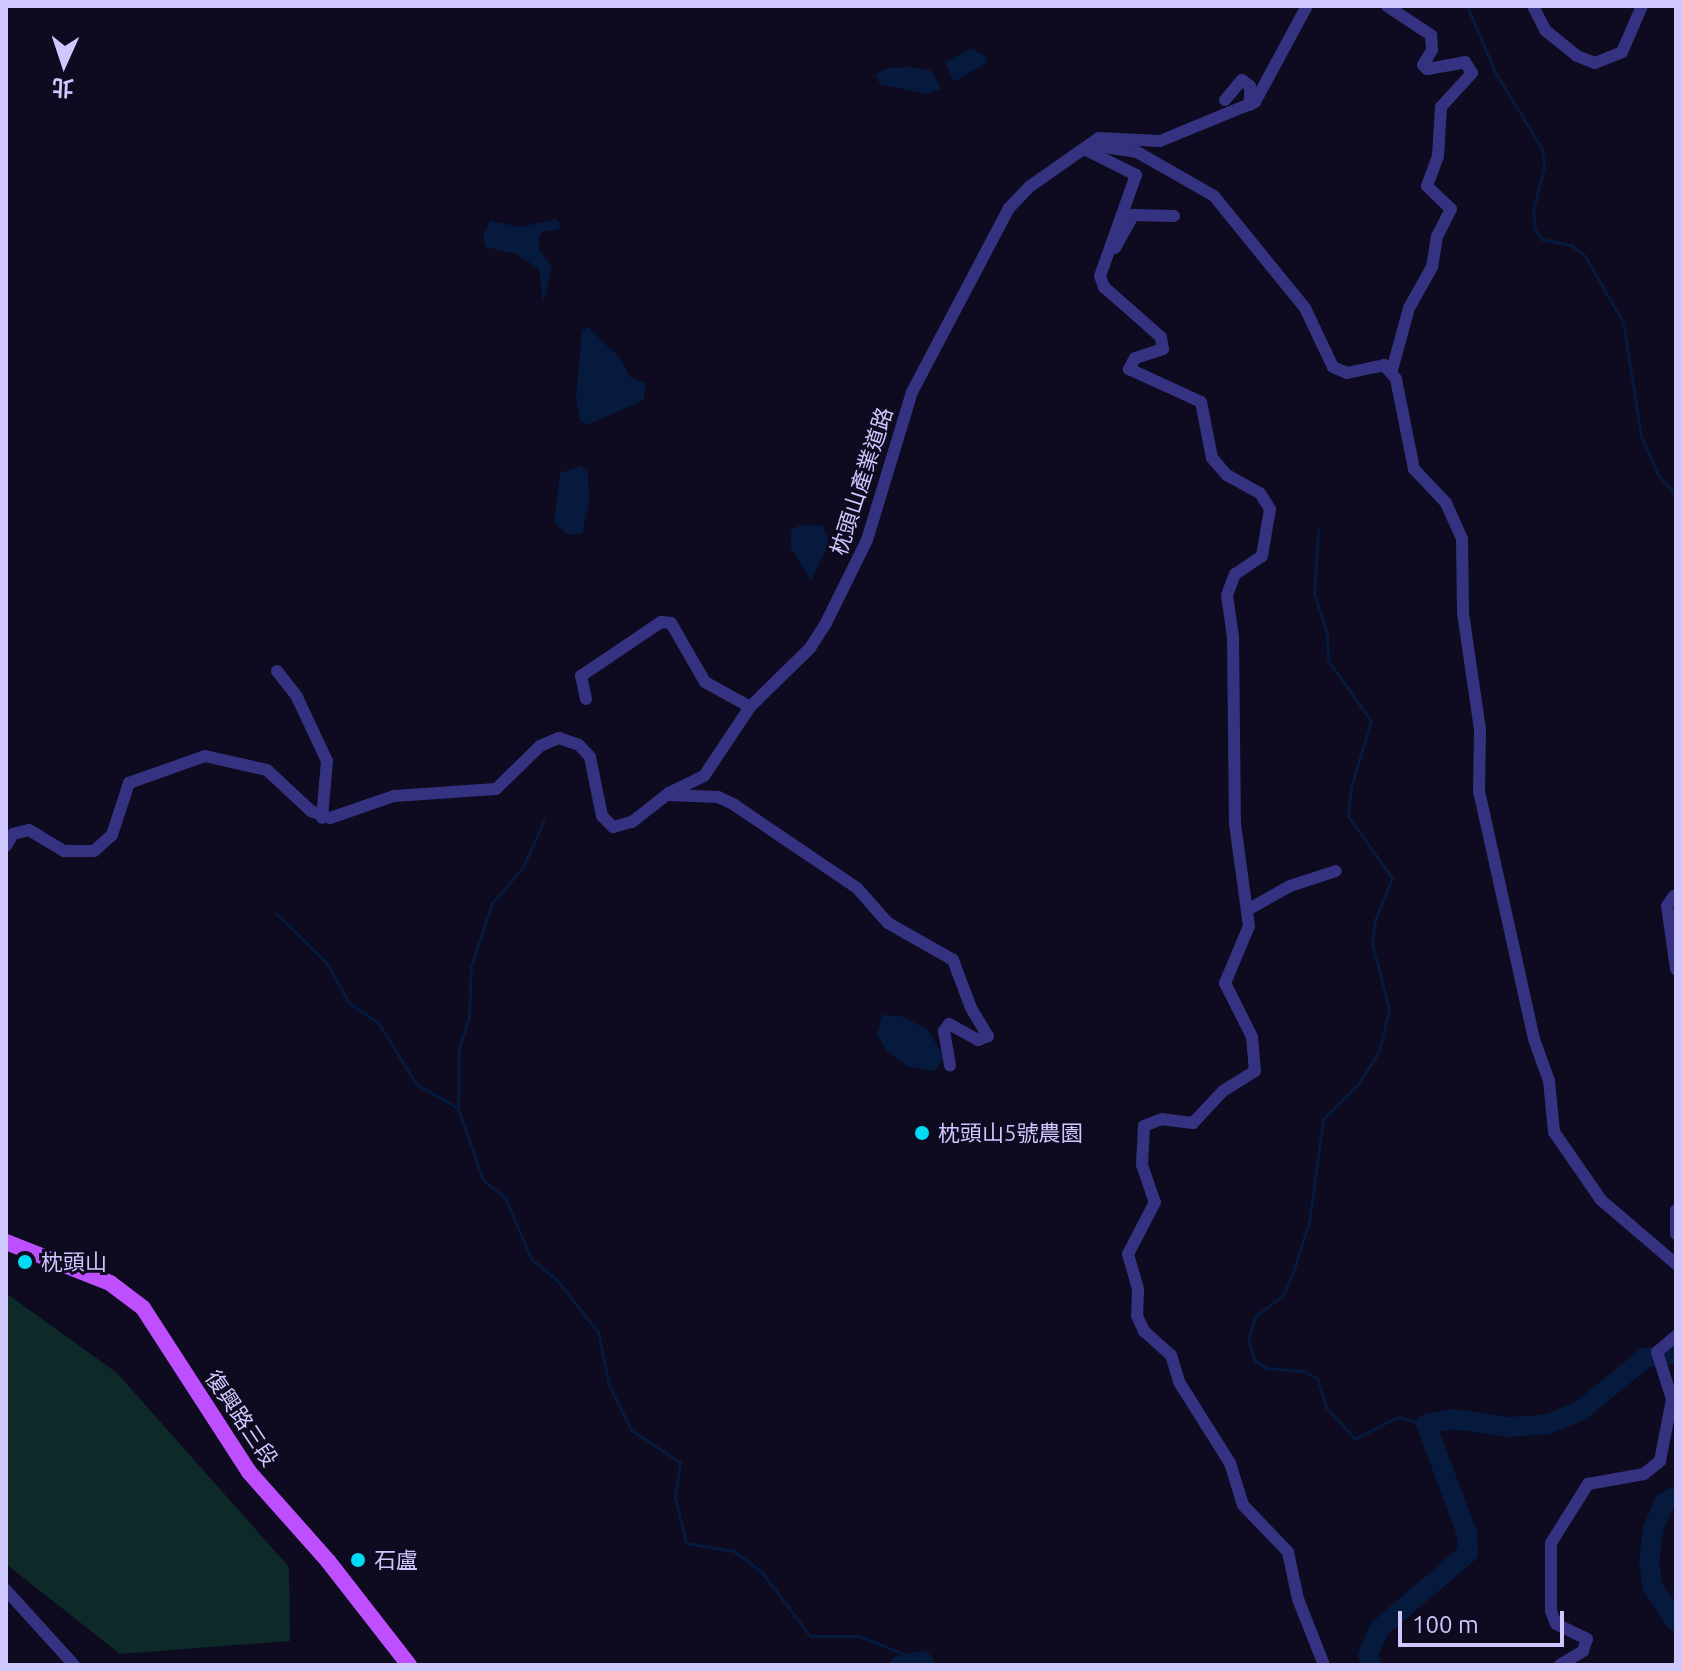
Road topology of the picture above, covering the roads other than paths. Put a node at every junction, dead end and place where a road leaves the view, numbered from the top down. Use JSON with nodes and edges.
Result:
{"nodes":[{"id":1,"x":1307,"y":6,"type":"edge"},
{"id":2,"x":1387,"y":6,"type":"edge"},
{"id":3,"x":1533,"y":6,"type":"edge"},
{"id":4,"x":1642,"y":6,"type":"edge"},
{"id":5,"x":1225,"y":100,"type":"dead end"},
{"id":6,"x":1250,"y":105,"type":"junction"},
{"id":7,"x":1087,"y":147,"type":"junction"},
{"id":8,"x":1174,"y":216,"type":"dead end"},
{"id":9,"x":1113,"y":250,"type":"junction"},
{"id":10,"x":1392,"y":370,"type":"junction"},
{"id":11,"x":277,"y":671,"type":"dead end"},
{"id":12,"x":586,"y":699,"type":"dead end"},
{"id":13,"x":750,"y":707,"type":"junction"},
{"id":14,"x":667,"y":795,"type":"junction"},
{"id":15,"x":322,"y":818,"type":"junction"},
{"id":16,"x":6,"y":846,"type":"edge"},
{"id":17,"x":1336,"y":871,"type":"dead end"},
{"id":18,"x":1674,"y":896,"type":"dead end"},
{"id":19,"x":1249,"y":909,"type":"junction"},
{"id":20,"x":1676,"y":969,"type":"edge"},
{"id":21,"x":950,"y":1065,"type":"dead end"},
{"id":22,"x":1676,"y":1210,"type":"edge"},
{"id":23,"x":1676,"y":1234,"type":"edge"},
{"id":24,"x":6,"y":1242,"type":"edge"},
{"id":25,"x":1676,"y":1264,"type":"edge"},
{"id":26,"x":1676,"y":1336,"type":"edge"},
{"id":27,"x":6,"y":1590,"type":"edge"},
{"id":28,"x":74,"y":1665,"type":"edge"},
{"id":29,"x":409,"y":1665,"type":"edge"},
{"id":30,"x":1324,"y":1665,"type":"edge"},
{"id":31,"x":1560,"y":1665,"type":"edge"}],
"edges":[{"from":1,"to":6,"type":"street"},
{"from":2,"to":10,"type":"street"},
{"from":3,"to":4,"type":"street"},
{"from":5,"to":6,"type":"street"},
{"from":6,"to":7,"type":"street","name":"枕頭山產業道路"},
{"from":7,"to":9,"type":"street"},
{"from":7,"to":10,"type":"street"},
{"from":7,"to":13,"type":"street","name":"枕頭山產業道路"},
{"from":8,"to":9,"type":"street"},
{"from":9,"to":19,"type":"street"},
{"from":10,"to":25,"type":"street"},
{"from":11,"to":15,"type":"street"},
{"from":12,"to":13,"type":"street"},
{"from":13,"to":14,"type":"street","name":"枕頭山產業道路"},
{"from":14,"to":15,"type":"street","name":"枕頭山產業道路"},
{"from":14,"to":21,"type":"street"},
{"from":15,"to":16,"type":"street"},
{"from":17,"to":19,"type":"street"},
{"from":18,"to":20,"type":"street"},
{"from":19,"to":30,"type":"street"},
{"from":22,"to":23,"type":"street"},
{"from":24,"to":29,"type":"main road","name":"復興路三段"},
{"from":26,"to":31,"type":"street"},
{"from":27,"to":28,"type":"street"}]}
